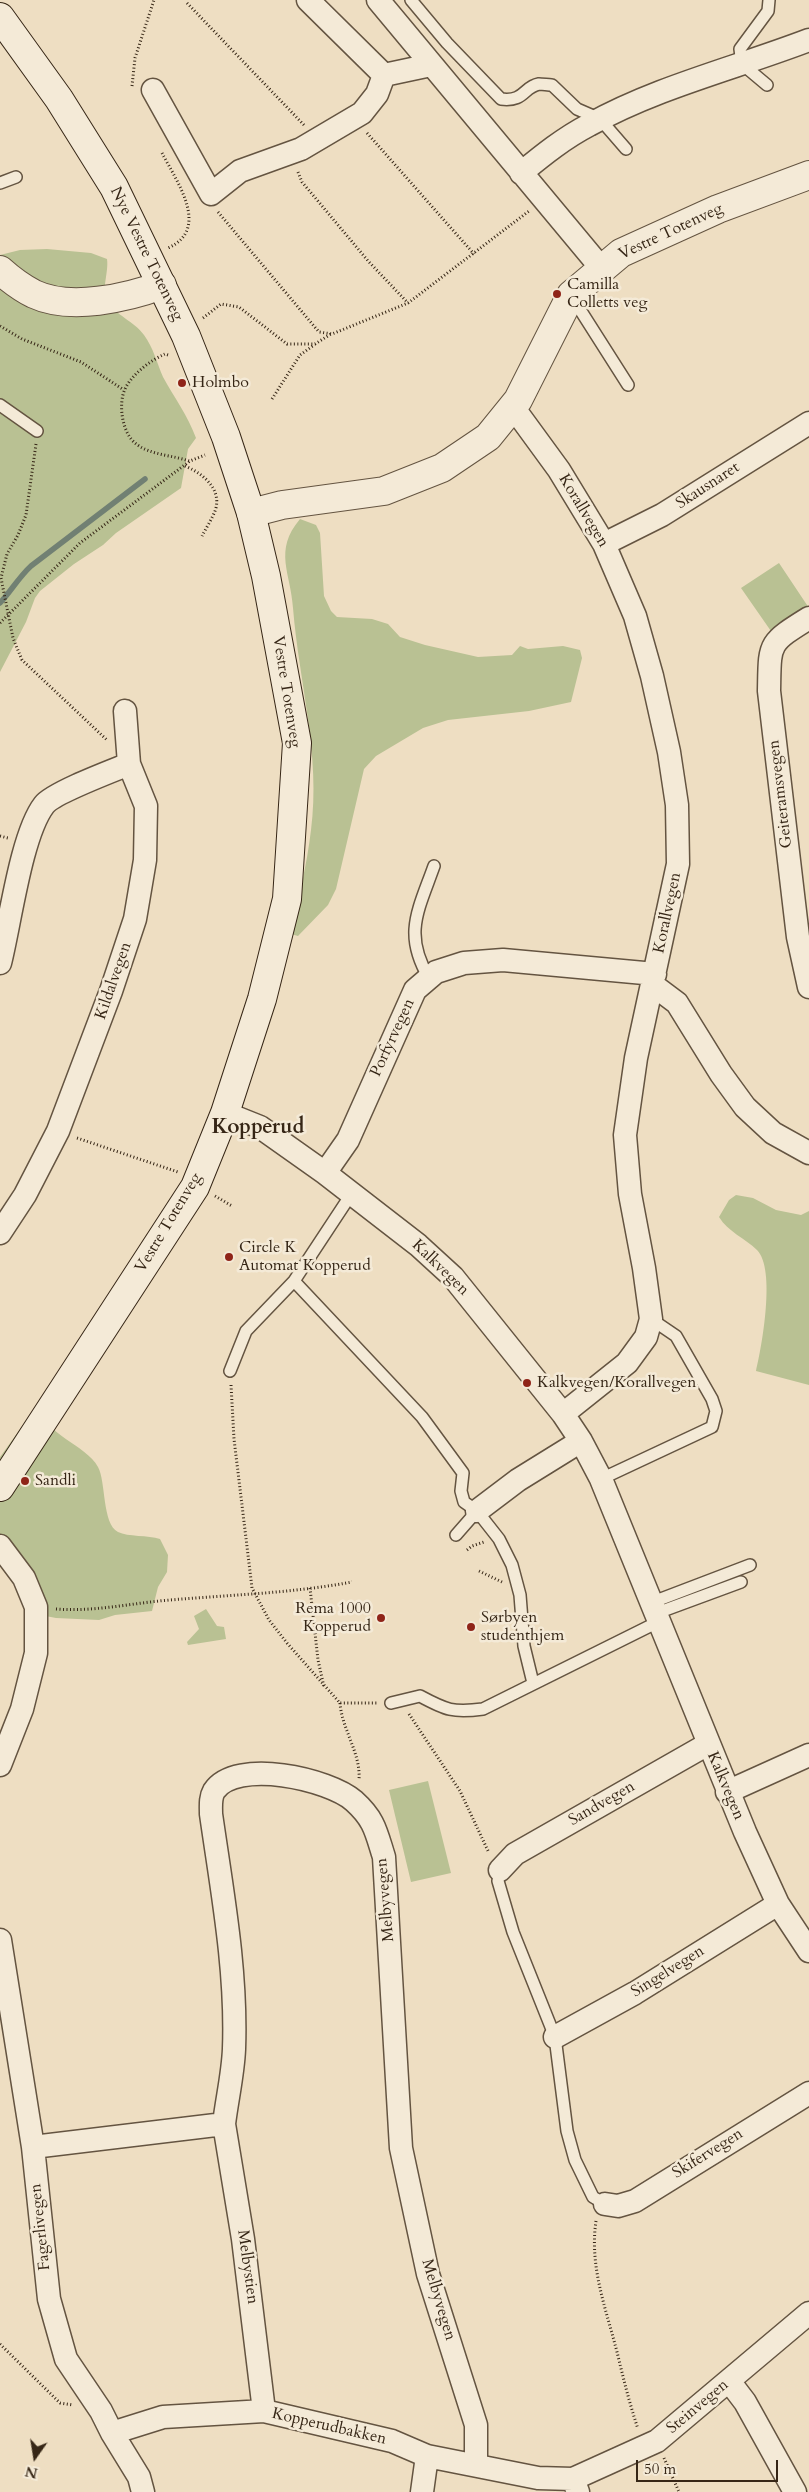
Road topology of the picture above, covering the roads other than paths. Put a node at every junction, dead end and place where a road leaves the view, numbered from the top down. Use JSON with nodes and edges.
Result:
{"nodes":[{"id":1,"x":308,"y":0,"type":"edge"},
{"id":2,"x":378,"y":0,"type":"edge"},
{"id":3,"x":411,"y":0,"type":"edge"},
{"id":4,"x":769,"y":0,"type":"edge"},
{"id":5,"x":0,"y":17,"type":"edge"},
{"id":6,"x":809,"y":40,"type":"edge"},
{"id":7,"x":742,"y":64,"type":"junction"},
{"id":8,"x":431,"y":65,"type":"junction"},
{"id":9,"x":384,"y":75,"type":"junction"},
{"id":10,"x":766,"y":85,"type":"dead end"},
{"id":11,"x":153,"y":90,"type":"dead end"},
{"id":12,"x":600,"y":119,"type":"junction"},
{"id":13,"x":626,"y":149,"type":"dead end"},
{"id":14,"x":521,"y":173,"type":"junction"},
{"id":15,"x":809,"y":175,"type":"edge"},
{"id":16,"x":16,"y":176,"type":"dead end"},
{"id":17,"x":0,"y":183,"type":"edge"},
{"id":18,"x":602,"y":269,"type":"junction"},
{"id":19,"x":0,"y":270,"type":"edge"},
{"id":20,"x":162,"y":285,"type":"junction"},
{"id":21,"x":571,"y":295,"type":"junction"},
{"id":22,"x":628,"y":385,"type":"dead end"},
{"id":23,"x":0,"y":405,"type":"edge"},
{"id":24,"x":513,"y":407,"type":"junction"},
{"id":25,"x":809,"y":423,"type":"edge"},
{"id":26,"x":37,"y":431,"type":"road end"},
{"id":27,"x":251,"y":513,"type":"junction"},
{"id":28,"x":604,"y":544,"type":"junction"},
{"id":29,"x":809,"y":618,"type":"edge"},
{"id":30,"x":125,"y":711,"type":"dead end"},
{"id":31,"x":129,"y":764,"type":"junction"},
{"id":32,"x":434,"y":866,"type":"dead end"},
{"id":33,"x":0,"y":963,"type":"edge"},
{"id":34,"x":429,"y":978,"type":"junction"},
{"id":35,"x":654,"y":979,"type":"junction"},
{"id":36,"x":809,"y":987,"type":"edge"},
{"id":37,"x":225,"y":1113,"type":"junction"},
{"id":38,"x":809,"y":1153,"type":"edge"},
{"id":39,"x":325,"y":1173,"type":"junction"},
{"id":40,"x":352,"y":1193,"type":"junction"},
{"id":41,"x":0,"y":1233,"type":"edge"},
{"id":42,"x":294,"y":1281,"type":"junction"},
{"id":43,"x":651,"y":1319,"type":"junction"},
{"id":44,"x":230,"y":1372,"type":"road end"},
{"id":45,"x":563,"y":1414,"type":"junction"},
{"id":46,"x":581,"y":1441,"type":"junction"},
{"id":47,"x":601,"y":1479,"type":"junction"},
{"id":48,"x":0,"y":1488,"type":"edge"},
{"id":49,"x":477,"y":1511,"type":"junction"},
{"id":50,"x":456,"y":1535,"type":"dead end"},
{"id":51,"x":0,"y":1546,"type":"edge"},
{"id":52,"x":750,"y":1565,"type":"dead end"},
{"id":53,"x":741,"y":1582,"type":"dead end"},
{"id":54,"x":657,"y":1612,"type":"junction"},
{"id":55,"x":533,"y":1683,"type":"junction"},
{"id":56,"x":391,"y":1703,"type":"road end"},
{"id":57,"x":708,"y":1744,"type":"junction"},
{"id":58,"x":809,"y":1755,"type":"edge"},
{"id":59,"x":0,"y":1765,"type":"edge"},
{"id":60,"x":727,"y":1792,"type":"junction"},
{"id":61,"x":500,"y":1870,"type":"joint"},
{"id":62,"x":778,"y":1904,"type":"junction"},
{"id":63,"x":0,"y":1940,"type":"edge"},
{"id":64,"x":809,"y":1951,"type":"edge"},
{"id":65,"x":555,"y":2037,"type":"junction"},
{"id":66,"x":809,"y":2093,"type":"edge"},
{"id":67,"x":224,"y":2124,"type":"junction"},
{"id":68,"x":33,"y":2147,"type":"junction"},
{"id":69,"x":605,"y":2204,"type":"joint"},
{"id":70,"x":809,"y":2313,"type":"edge"},
{"id":71,"x":729,"y":2381,"type":"junction"},
{"id":72,"x":264,"y":2411,"type":"junction"},
{"id":73,"x":112,"y":2433,"type":"junction"},
{"id":74,"x":427,"y":2456,"type":"junction"},
{"id":75,"x":476,"y":2464,"type":"junction"},
{"id":76,"x":575,"y":2486,"type":"edge"},
{"id":77,"x":143,"y":2492,"type":"edge"},
{"id":78,"x":422,"y":2492,"type":"edge"},
{"id":79,"x":795,"y":2492,"type":"edge"}],
"edges":[{"from":1,"to":9,"type":"street"},
{"from":2,"to":8,"type":"street"},
{"from":3,"to":12,"type":"lane"},
{"from":4,"to":7,"type":"lane"},
{"from":5,"to":20,"type":"main road","name":"Nye Vestre Totenveg"},
{"from":6,"to":7,"type":"street"},
{"from":7,"to":10,"type":"lane"},
{"from":7,"to":12,"type":"street"},
{"from":8,"to":9,"type":"street"},
{"from":8,"to":14,"type":"street"},
{"from":9,"to":11,"type":"street"},
{"from":12,"to":13,"type":"lane"},
{"from":12,"to":14,"type":"street"},
{"from":14,"to":18,"type":"street"},
{"from":15,"to":18,"type":"main road","name":"Vestre Totenveg"},
{"from":16,"to":17,"type":"lane"},
{"from":18,"to":21,"type":"main road","name":"Vestre Totenveg"},
{"from":19,"to":20,"type":"main road"},
{"from":20,"to":27,"type":"main road","name":"Nye Vestre Totenveg"},
{"from":21,"to":22,"type":"lane"},
{"from":21,"to":24,"type":"main road","name":"Vestre Totenveg"},
{"from":23,"to":26,"type":"lane"},
{"from":24,"to":27,"type":"main road","name":"Vestre Totenveg"},
{"from":24,"to":28,"type":"street","name":"Korallvegen"},
{"from":25,"to":28,"type":"street","name":"Skausnaret"},
{"from":27,"to":37,"type":"main road","name":"Vestre Totenveg"},
{"from":28,"to":35,"type":"street","name":"Korallvegen"},
{"from":29,"to":36,"type":"street","name":"Geiteramsvegen"},
{"from":30,"to":31,"type":"street","name":"Kildalvegen"},
{"from":31,"to":33,"type":"street"},
{"from":31,"to":41,"type":"street","name":"Kildalvegen"},
{"from":32,"to":34,"type":"lane"},
{"from":34,"to":35,"type":"street","name":"Porfyrvegen"},
{"from":34,"to":39,"type":"street","name":"Porfyrvegen"},
{"from":35,"to":38,"type":"street"},
{"from":35,"to":43,"type":"street","name":"Korallvegen"},
{"from":37,"to":39,"type":"street","name":"Kalkvegen"},
{"from":37,"to":48,"type":"main road","name":"Vestre Totenveg"},
{"from":39,"to":40,"type":"street","name":"Kalkvegen"},
{"from":40,"to":42,"type":"lane"},
{"from":40,"to":45,"type":"street","name":"Kalkvegen"},
{"from":42,"to":44,"type":"lane"},
{"from":42,"to":49,"type":"lane"},
{"from":43,"to":45,"type":"street","name":"Korallvegen"},
{"from":43,"to":47,"type":"lane"},
{"from":45,"to":46,"type":"street","name":"Kalkvegen"},
{"from":46,"to":47,"type":"street","name":"Kalkvegen"},
{"from":46,"to":49,"type":"street"},
{"from":47,"to":54,"type":"street","name":"Kalkvegen"},
{"from":49,"to":50,"type":"lane"},
{"from":49,"to":55,"type":"lane"},
{"from":51,"to":59,"type":"street"},
{"from":52,"to":54,"type":"lane"},
{"from":53,"to":54,"type":"lane"},
{"from":54,"to":55,"type":"lane"},
{"from":54,"to":57,"type":"street","name":"Kalkvegen"},
{"from":55,"to":56,"type":"lane"},
{"from":57,"to":60,"type":"street","name":"Kalkvegen"},
{"from":57,"to":61,"type":"street","name":"Sandvegen"},
{"from":58,"to":60,"type":"street"},
{"from":60,"to":62,"type":"street","name":"Kalkvegen"},
{"from":61,"to":65,"type":"lane"},
{"from":62,"to":64,"type":"street","name":"Kalkvegen"},
{"from":62,"to":65,"type":"street","name":"Singelvegen"},
{"from":63,"to":68,"type":"street","name":"Fagerlivegen"},
{"from":65,"to":69,"type":"lane"},
{"from":66,"to":69,"type":"street","name":"Skifervegen"},
{"from":67,"to":68,"type":"street"},
{"from":67,"to":72,"type":"street","name":"Melbystien"},
{"from":67,"to":75,"type":"street","name":"Melbyvegen"},
{"from":68,"to":73,"type":"street","name":"Fagerlivegen"},
{"from":70,"to":71,"type":"street","name":"Steinvegen"},
{"from":71,"to":76,"type":"street","name":"Steinvegen"},
{"from":71,"to":79,"type":"street"},
{"from":72,"to":73,"type":"street","name":"Kopperudbakken"},
{"from":72,"to":74,"type":"street","name":"Kopperudbakken"},
{"from":73,"to":77,"type":"street","name":"Fagerlivegen"},
{"from":74,"to":75,"type":"street","name":"Kopperudbakken"},
{"from":74,"to":78,"type":"street"},
{"from":75,"to":76,"type":"street","name":"Kopperudbakken"}]}
